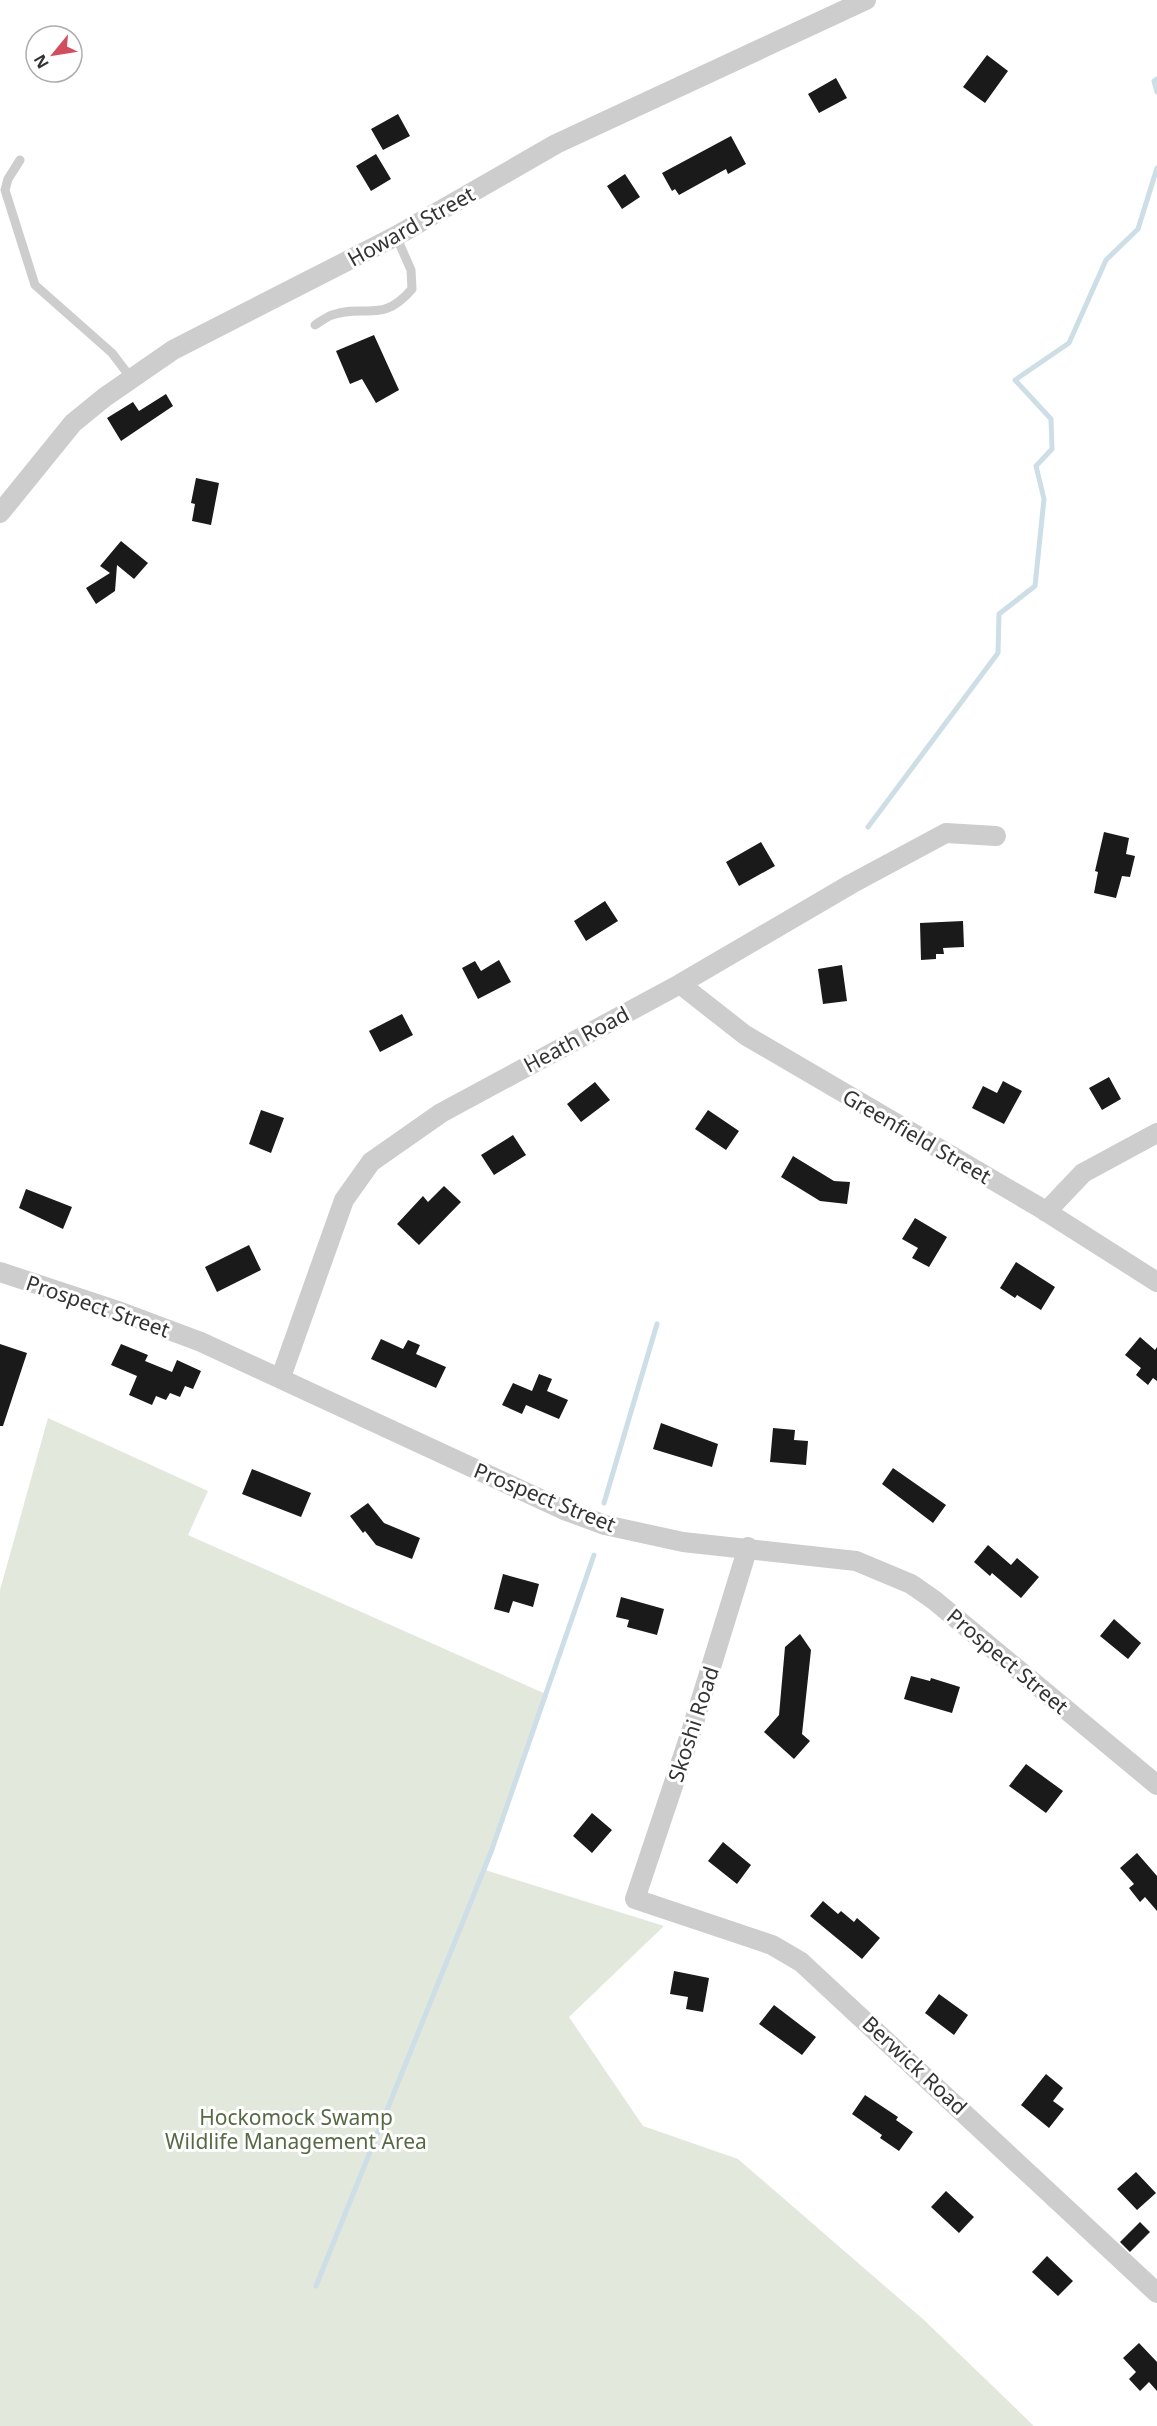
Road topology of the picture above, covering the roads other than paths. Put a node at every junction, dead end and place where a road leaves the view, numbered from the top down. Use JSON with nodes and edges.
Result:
{"nodes":[{"id":1,"x":866,"y":0,"type":"edge"},
{"id":2,"x":20,"y":160,"type":"dead end"},
{"id":3,"x":396,"y":236,"type":"junction"},
{"id":4,"x":315,"y":325,"type":"dead end"},
{"id":5,"x":131,"y":378,"type":"junction"},
{"id":6,"x":0,"y":513,"type":"edge"},
{"id":7,"x":996,"y":836,"type":"dead end"},
{"id":8,"x":680,"y":984,"type":"junction"},
{"id":9,"x":1157,"y":1133,"type":"edge"},
{"id":10,"x":1046,"y":1212,"type":"junction"},
{"id":11,"x":0,"y":1272,"type":"edge"},
{"id":12,"x":1157,"y":1282,"type":"edge"},
{"id":13,"x":281,"y":1377,"type":"junction"},
{"id":14,"x":748,"y":1547,"type":"junction"},
{"id":15,"x":1157,"y":1785,"type":"edge"},
{"id":16,"x":635,"y":1899,"type":"joint"},
{"id":17,"x":1157,"y":2293,"type":"edge"}],
"edges":[{"from":1,"to":3,"type":"street","name":"Howard Street"},
{"from":2,"to":5,"type":"lane"},
{"from":3,"to":4,"type":"lane"},
{"from":3,"to":5,"type":"street","name":"Howard Street"},
{"from":5,"to":6,"type":"street","name":"Howard Street"},
{"from":7,"to":8,"type":"street","name":"Heath Road"},
{"from":8,"to":10,"type":"street","name":"Greenfield Street"},
{"from":8,"to":13,"type":"street","name":"Heath Road"},
{"from":9,"to":10,"type":"street"},
{"from":10,"to":12,"type":"street","name":"Greenfield Street"},
{"from":11,"to":13,"type":"street","name":"Prospect Street"},
{"from":13,"to":14,"type":"street","name":"Prospect Street"},
{"from":14,"to":15,"type":"street","name":"Prospect Street"},
{"from":14,"to":16,"type":"street","name":"Skoshi Road"},
{"from":16,"to":17,"type":"street","name":"Berwick Road"}]}
